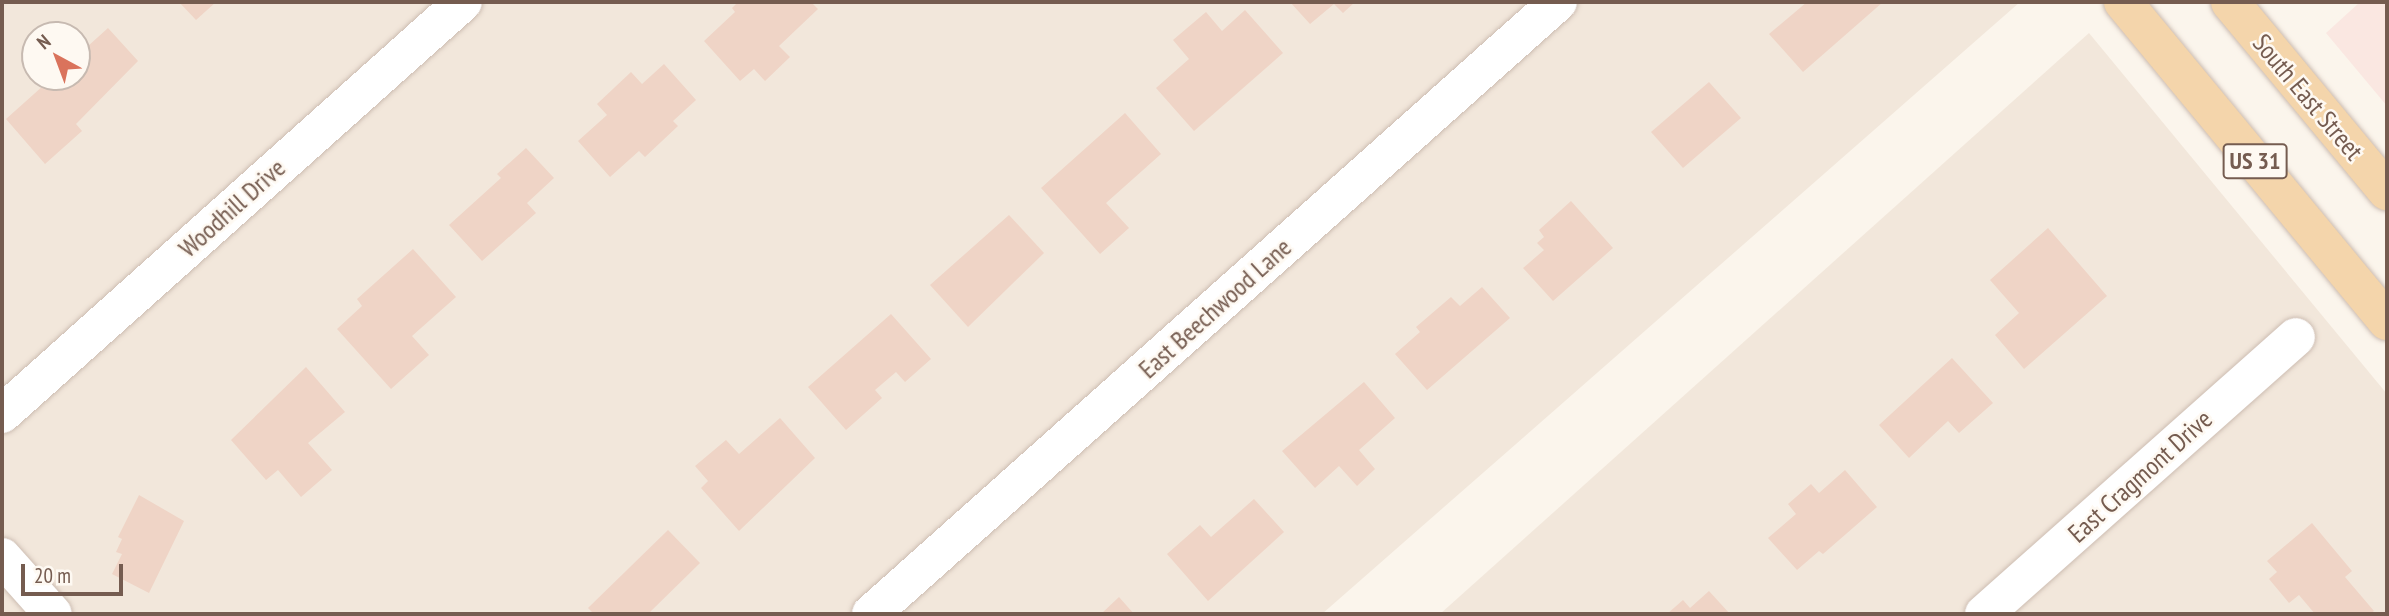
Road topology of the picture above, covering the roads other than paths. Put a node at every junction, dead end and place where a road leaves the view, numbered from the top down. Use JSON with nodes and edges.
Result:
{"nodes":[{"id":1,"x":463,"y":2,"type":"edge"},
{"id":2,"x":1558,"y":2,"type":"edge"},
{"id":3,"x":2123,"y":2,"type":"edge"},
{"id":4,"x":2230,"y":2,"type":"edge"},
{"id":5,"x":2387,"y":191,"type":"edge"},
{"id":6,"x":2387,"y":321,"type":"edge"},
{"id":7,"x":2296,"y":337,"type":"dead end"},
{"id":8,"x":2,"y":414,"type":"edge"},
{"id":9,"x":2,"y":557,"type":"edge"},
{"id":10,"x":53,"y":614,"type":"edge"},
{"id":11,"x":871,"y":614,"type":"edge"},
{"id":12,"x":1984,"y":614,"type":"edge"}],
"edges":[{"from":1,"to":8,"type":"street","name":"Woodhill Drive"},
{"from":2,"to":11,"type":"street","name":"East Beechwood Lane"},
{"from":3,"to":6,"type":"main road","number":"US 31"},
{"from":4,"to":5,"type":"main road","name":"South East Street"},
{"from":7,"to":12,"type":"street","name":"East Cragmont Drive"},
{"from":9,"to":10,"type":"street"}]}
